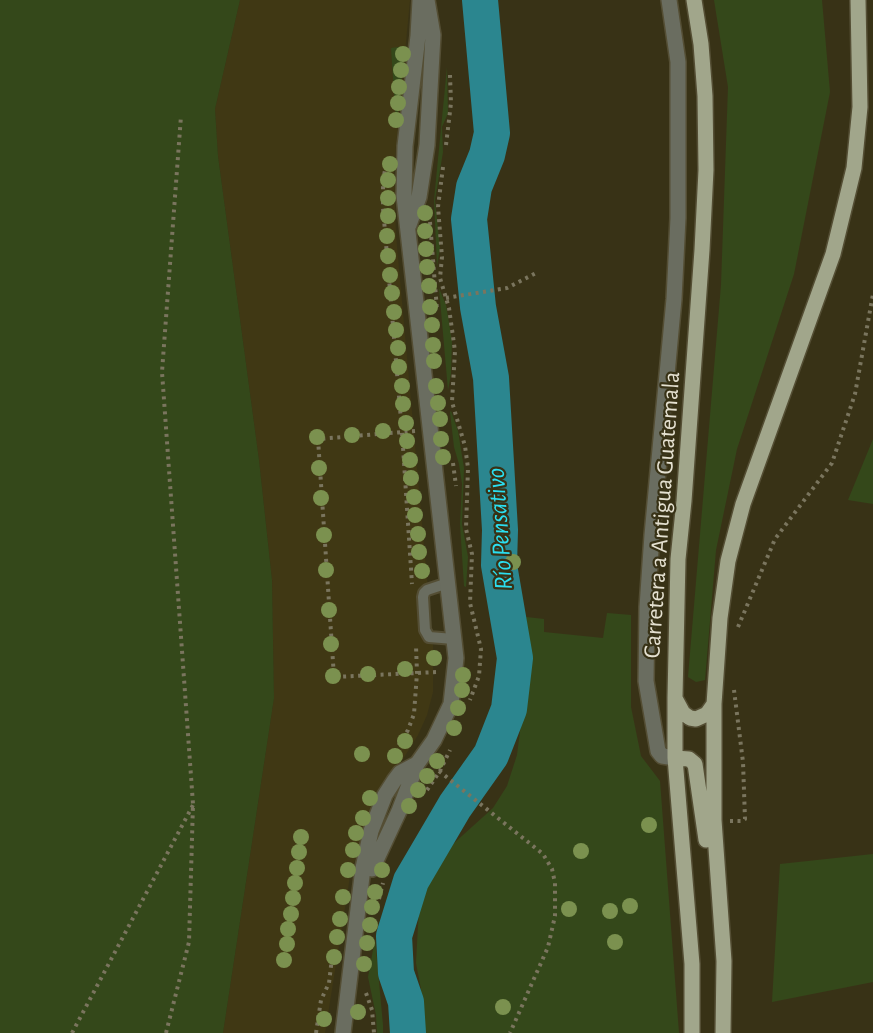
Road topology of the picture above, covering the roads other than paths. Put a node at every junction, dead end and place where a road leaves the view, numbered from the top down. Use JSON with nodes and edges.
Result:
{"nodes":[{"id":1,"x":420,"y":0,"type":"edge"},
{"id":2,"x":427,"y":0,"type":"edge"},
{"id":3,"x":669,"y":0,"type":"edge"},
{"id":4,"x":694,"y":0,"type":"edge"},
{"id":5,"x":858,"y":0,"type":"edge"},
{"id":6,"x":408,"y":228,"type":"junction"},
{"id":7,"x":448,"y":584,"type":"junction"},
{"id":8,"x":454,"y":639,"type":"junction"},
{"id":9,"x":675,"y":697,"type":"junction"},
{"id":10,"x":714,"y":704,"type":"junction"},
{"id":11,"x":675,"y":758,"type":"junction"},
{"id":12,"x":417,"y":764,"type":"junction"},
{"id":13,"x":400,"y":773,"type":"junction"},
{"id":14,"x":372,"y":869,"type":"junction"},
{"id":15,"x":718,"y":879,"type":"junction"},
{"id":16,"x":358,"y":918,"type":"junction"},
{"id":17,"x":343,"y":1033,"type":"edge"},
{"id":18,"x":692,"y":1033,"type":"edge"},
{"id":19,"x":723,"y":1033,"type":"edge"}],
"edges":[{"from":1,"to":6,"type":"street"},
{"from":2,"to":6,"type":"street"},
{"from":3,"to":11,"type":"street"},
{"from":4,"to":9,"type":"main road","name":"Carretera a Antigua Guatemala"},
{"from":5,"to":10,"type":"main road"},
{"from":6,"to":7,"type":"street"},
{"from":7,"to":8,"type":"street"},
{"from":7,"to":8,"type":"lane"},
{"from":8,"to":12,"type":"street"},
{"from":9,"to":10,"type":"main road"},
{"from":9,"to":11,"type":"main road","name":"Carretera a Antigua Guatemala"},
{"from":10,"to":15,"type":"main road"},
{"from":11,"to":15,"type":"main road"},
{"from":11,"to":18,"type":"main road","name":"Carretera a Antigua Guatemala"},
{"from":12,"to":13,"type":"street"},
{"from":12,"to":14,"type":"street"},
{"from":13,"to":14,"type":"street"},
{"from":13,"to":16,"type":"street"},
{"from":14,"to":16,"type":"street"},
{"from":15,"to":19,"type":"main road"},
{"from":16,"to":17,"type":"street"}]}
